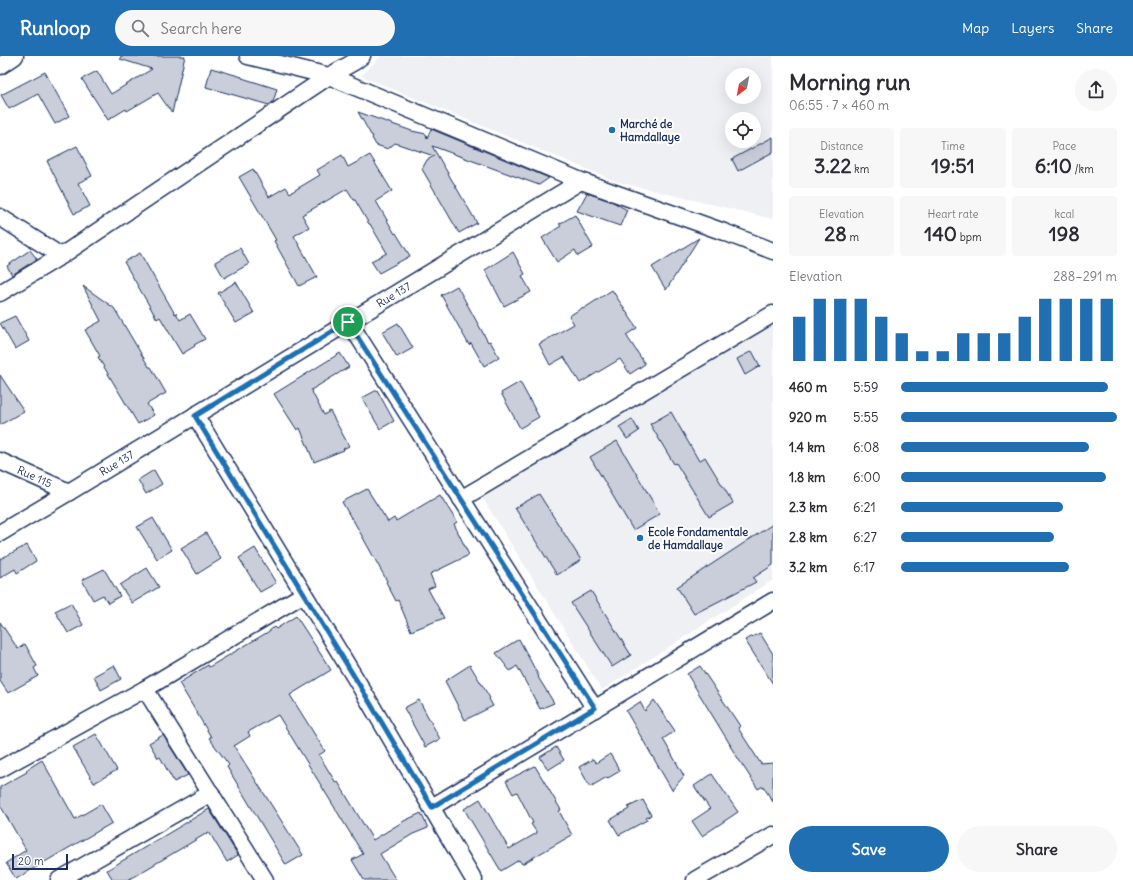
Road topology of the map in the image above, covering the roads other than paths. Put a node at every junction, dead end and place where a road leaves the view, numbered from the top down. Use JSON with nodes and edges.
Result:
{"nodes":[{"id":1,"x":15,"y":56,"type":"edge"},
{"id":2,"x":248,"y":56,"type":"edge"},
{"id":3,"x":356,"y":58,"type":"edge"},
{"id":4,"x":0,"y":66,"type":"edge"},
{"id":5,"x":329,"y":76,"type":"junction"},
{"id":6,"x":582,"y":181,"type":"junction"},
{"id":7,"x":0,"y":217,"type":"edge"},
{"id":8,"x":773,"y":251,"type":"edge"},
{"id":9,"x":62,"y":256,"type":"junction"},
{"id":10,"x":0,"y":293,"type":"edge"},
{"id":11,"x":773,"y":314,"type":"edge"},
{"id":12,"x":348,"y":322,"type":"junction"},
{"id":13,"x":195,"y":416,"type":"junction"},
{"id":14,"x":0,"y":461,"type":"edge"},
{"id":15,"x":69,"y":492,"type":"junction"},
{"id":16,"x":461,"y":499,"type":"junction"},
{"id":17,"x":0,"y":533,"type":"edge"},
{"id":18,"x":304,"y":594,"type":"junction"},
{"id":19,"x":773,"y":601,"type":"edge"},
{"id":20,"x":145,"y":689,"type":"junction"},
{"id":21,"x":595,"y":708,"type":"junction"},
{"id":22,"x":0,"y":769,"type":"edge"},
{"id":23,"x":211,"y":793,"type":"junction"},
{"id":24,"x":432,"y":807,"type":"junction"},
{"id":25,"x":773,"y":835,"type":"edge"},
{"id":26,"x":59,"y":880,"type":"edge"},
{"id":27,"x":265,"y":880,"type":"edge"},
{"id":28,"x":474,"y":880,"type":"edge"},
{"id":29,"x":695,"y":880,"type":"edge"}],
"edges":[{"from":1,"to":4,"type":"street"},
{"from":2,"to":5,"type":"street"},
{"from":3,"to":5,"type":"street"},
{"from":5,"to":6,"type":"street"},
{"from":5,"to":9,"type":"street"},
{"from":6,"to":8,"type":"street"},
{"from":6,"to":12,"type":"street","name":"Rue 137"},
{"from":7,"to":9,"type":"street"},
{"from":9,"to":10,"type":"street"},
{"from":11,"to":16,"type":"street"},
{"from":12,"to":13,"type":"street","name":"Rue 137"},
{"from":12,"to":16,"type":"street"},
{"from":13,"to":15,"type":"street","name":"Rue 137"},
{"from":13,"to":18,"type":"street"},
{"from":14,"to":15,"type":"street","name":"Rue 115"},
{"from":15,"to":17,"type":"street","name":"Rue 137"},
{"from":16,"to":21,"type":"street"},
{"from":18,"to":20,"type":"street"},
{"from":18,"to":24,"type":"street"},
{"from":19,"to":21,"type":"street"},
{"from":20,"to":22,"type":"street"},
{"from":20,"to":23,"type":"street"},
{"from":21,"to":24,"type":"street"},
{"from":23,"to":26,"type":"street"},
{"from":23,"to":27,"type":"street"},
{"from":24,"to":28,"type":"street"},
{"from":25,"to":29,"type":"street"}]}
